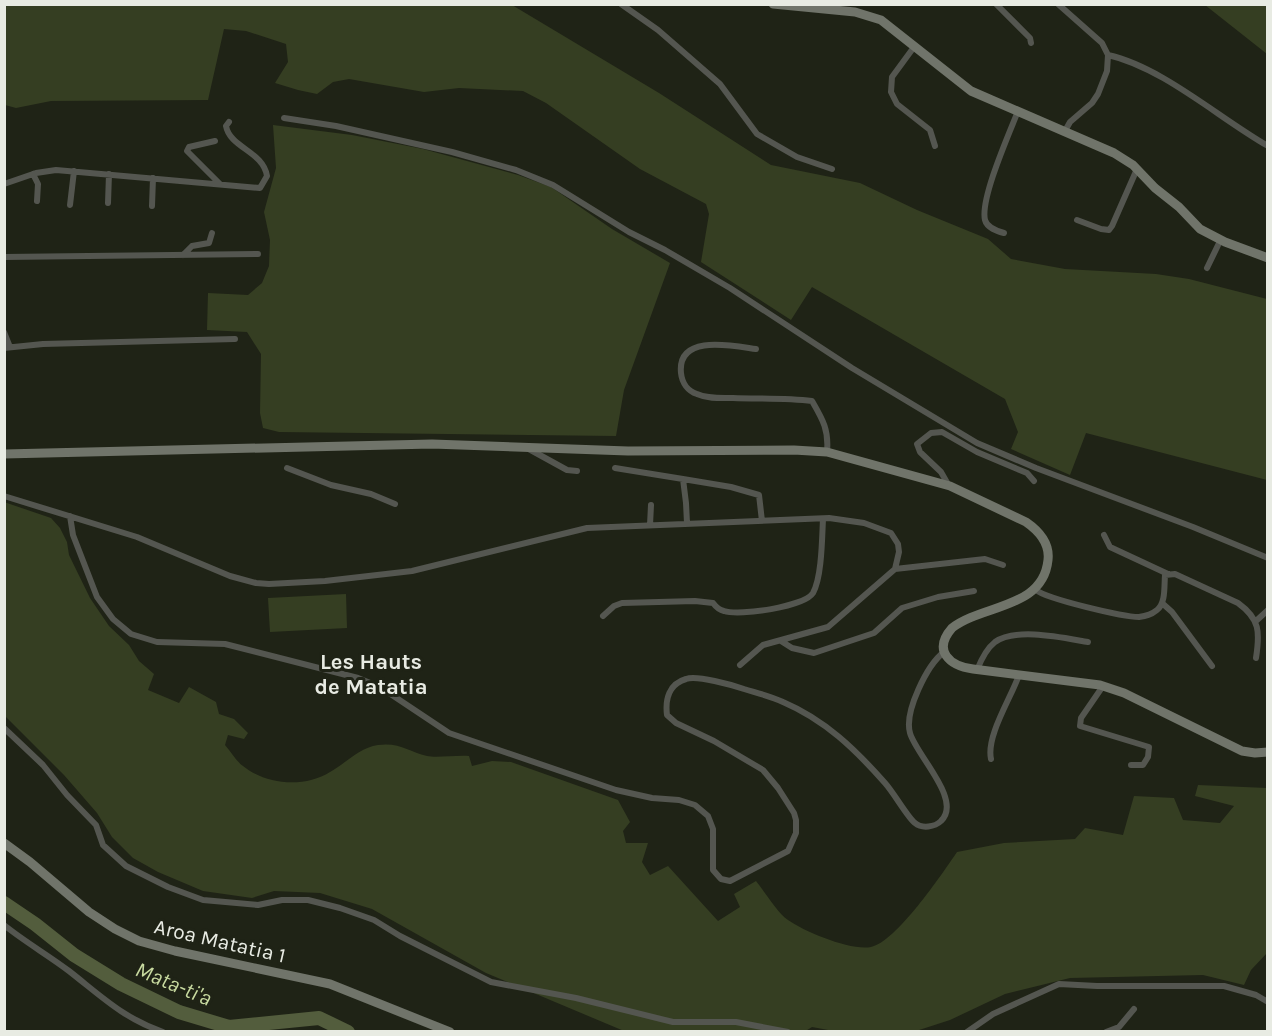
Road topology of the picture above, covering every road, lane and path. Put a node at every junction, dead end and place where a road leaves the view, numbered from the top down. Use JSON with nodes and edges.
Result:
{"nodes":[{"id":1,"x":621,"y":4,"type":"edge"},
{"id":2,"x":773,"y":4,"type":"edge"},
{"id":3,"x":996,"y":4,"type":"edge"},
{"id":4,"x":1058,"y":4,"type":"edge"},
{"id":5,"x":781,"y":5,"type":"edge"},
{"id":6,"x":1030,"y":43,"type":"dead end"},
{"id":7,"x":914,"y":47,"type":"junction"},
{"id":8,"x":1108,"y":55,"type":"junction"},
{"id":9,"x":1018,"y":111,"type":"junction"},
{"id":10,"x":285,"y":118,"type":"dead end"},
{"id":11,"x":229,"y":122,"type":"dead end"},
{"id":12,"x":1065,"y":131,"type":"junction"},
{"id":13,"x":215,"y":141,"type":"dead end"},
{"id":14,"x":935,"y":146,"type":"dead end"},
{"id":15,"x":1268,"y":146,"type":"edge"},
{"id":16,"x":832,"y":169,"type":"dead end"},
{"id":17,"x":1137,"y":169,"type":"junction"},
{"id":18,"x":74,"y":171,"type":"junction"},
{"id":19,"x":33,"y":174,"type":"junction"},
{"id":20,"x":109,"y":174,"type":"junction"},
{"id":21,"x":153,"y":178,"type":"junction"},
{"id":22,"x":4,"y":184,"type":"edge"},
{"id":23,"x":220,"y":184,"type":"junction"},
{"id":24,"x":37,"y":201,"type":"dead end"},
{"id":25,"x":108,"y":203,"type":"dead end"},
{"id":26,"x":70,"y":205,"type":"dead end"},
{"id":27,"x":152,"y":206,"type":"dead end"},
{"id":28,"x":1077,"y":220,"type":"dead end"},
{"id":29,"x":212,"y":233,"type":"dead end"},
{"id":30,"x":1004,"y":233,"type":"dead end"},
{"id":31,"x":1221,"y":239,"type":"junction"},
{"id":32,"x":258,"y":254,"type":"dead end"},
{"id":33,"x":183,"y":255,"type":"junction"},
{"id":34,"x":4,"y":257,"type":"edge"},
{"id":35,"x":1268,"y":258,"type":"edge"},
{"id":36,"x":1208,"y":268,"type":"dead end"},
{"id":37,"x":4,"y":332,"type":"edge"},
{"id":38,"x":235,"y":339,"type":"dead end"},
{"id":39,"x":8,"y":347,"type":"edge"},
{"id":40,"x":756,"y":349,"type":"dead end"},
{"id":41,"x":527,"y":448,"type":"junction"},
{"id":42,"x":827,"y":452,"type":"junction"},
{"id":43,"x":4,"y":454,"type":"edge"},
{"id":44,"x":287,"y":468,"type":"dead end"},
{"id":45,"x":615,"y":468,"type":"dead end"},
{"id":46,"x":1036,"y":468,"type":"junction"},
{"id":47,"x":577,"y":471,"type":"dead end"},
{"id":48,"x":683,"y":479,"type":"junction"},
{"id":49,"x":950,"y":486,"type":"junction"},
{"id":50,"x":4,"y":496,"type":"edge"},
{"id":51,"x":395,"y":504,"type":"dead end"},
{"id":52,"x":651,"y":505,"type":"dead end"},
{"id":53,"x":70,"y":516,"type":"junction"},
{"id":54,"x":823,"y":519,"type":"junction"},
{"id":55,"x":762,"y":521,"type":"junction"},
{"id":56,"x":687,"y":523,"type":"junction"},
{"id":57,"x":650,"y":525,"type":"junction"},
{"id":58,"x":1104,"y":535,"type":"dead end"},
{"id":59,"x":1268,"y":558,"type":"edge"},
{"id":60,"x":1003,"y":565,"type":"dead end"},
{"id":61,"x":895,"y":569,"type":"junction"},
{"id":62,"x":1168,"y":574,"type":"junction"},
{"id":63,"x":1036,"y":590,"type":"junction"},
{"id":64,"x":974,"y":591,"type":"dead end"},
{"id":65,"x":1162,"y":603,"type":"junction"},
{"id":66,"x":1268,"y":610,"type":"edge"},
{"id":67,"x":603,"y":616,"type":"dead end"},
{"id":68,"x":1256,"y":621,"type":"junction"},
{"id":69,"x":781,"y":641,"type":"junction"},
{"id":70,"x":1088,"y":642,"type":"dead end"},
{"id":71,"x":944,"y":652,"type":"junction"},
{"id":72,"x":1256,"y":658,"type":"dead end"},
{"id":73,"x":740,"y":665,"type":"dead end"},
{"id":74,"x":1212,"y":666,"type":"dead end"},
{"id":75,"x":977,"y":670,"type":"junction"},
{"id":76,"x":1019,"y":675,"type":"junction"},
{"id":77,"x":1103,"y":686,"type":"junction"},
{"id":78,"x":4,"y":728,"type":"edge"},
{"id":79,"x":1268,"y":752,"type":"edge"},
{"id":80,"x":991,"y":759,"type":"dead end"},
{"id":81,"x":1131,"y":765,"type":"dead end"},
{"id":82,"x":4,"y":843,"type":"edge"},
{"id":83,"x":4,"y":925,"type":"edge"},
{"id":84,"x":1268,"y":1002,"type":"edge"},
{"id":85,"x":1134,"y":1009,"type":"dead end"},
{"id":86,"x":163,"y":1032,"type":"edge"},
{"id":87,"x":450,"y":1032,"type":"edge"},
{"id":88,"x":788,"y":1032,"type":"edge"},
{"id":89,"x":967,"y":1032,"type":"edge"},
{"id":90,"x":1106,"y":1032,"type":"edge"}],
"edges":[{"from":1,"to":16,"type":"street"},
{"from":2,"to":5,"type":"main road"},
{"from":3,"to":6,"type":"street"},
{"from":4,"to":8,"type":"street"},
{"from":5,"to":7,"type":"main road"},
{"from":7,"to":9,"type":"main road"},
{"from":7,"to":14,"type":"street"},
{"from":8,"to":12,"type":"street"},
{"from":8,"to":15,"type":"street"},
{"from":9,"to":12,"type":"main road"},
{"from":9,"to":30,"type":"street"},
{"from":10,"to":46,"type":"street"},
{"from":11,"to":23,"type":"street"},
{"from":12,"to":17,"type":"main road"},
{"from":13,"to":23,"type":"street"},
{"from":17,"to":28,"type":"street"},
{"from":17,"to":31,"type":"main road"},
{"from":18,"to":19,"type":"street"},
{"from":18,"to":20,"type":"street"},
{"from":18,"to":26,"type":"street"},
{"from":19,"to":22,"type":"street"},
{"from":19,"to":24,"type":"street"},
{"from":20,"to":21,"type":"street"},
{"from":20,"to":25,"type":"street"},
{"from":21,"to":23,"type":"street"},
{"from":21,"to":27,"type":"street"},
{"from":29,"to":33,"type":"street"},
{"from":31,"to":35,"type":"main road"},
{"from":31,"to":36,"type":"street"},
{"from":32,"to":33,"type":"street"},
{"from":33,"to":34,"type":"street"},
{"from":37,"to":39,"type":"street"},
{"from":38,"to":39,"type":"street"},
{"from":40,"to":42,"type":"street"},
{"from":41,"to":42,"type":"main road"},
{"from":41,"to":43,"type":"main road"},
{"from":41,"to":47,"type":"street"},
{"from":42,"to":49,"type":"main road"},
{"from":44,"to":51,"type":"street"},
{"from":45,"to":48,"type":"street"},
{"from":46,"to":49,"type":"street"},
{"from":46,"to":59,"type":"street"},
{"from":48,"to":55,"type":"street"},
{"from":48,"to":56,"type":"street"},
{"from":49,"to":63,"type":"main road"},
{"from":50,"to":53,"type":"street"},
{"from":52,"to":57,"type":"street"},
{"from":53,"to":57,"type":"street"},
{"from":53,"to":71,"type":"street"},
{"from":54,"to":55,"type":"street"},
{"from":54,"to":61,"type":"street"},
{"from":54,"to":67,"type":"street"},
{"from":55,"to":56,"type":"street"},
{"from":56,"to":57,"type":"street"},
{"from":58,"to":62,"type":"street"},
{"from":60,"to":61,"type":"street"},
{"from":61,"to":69,"type":"street"},
{"from":62,"to":65,"type":"street"},
{"from":62,"to":68,"type":"street"},
{"from":63,"to":65,"type":"street"},
{"from":63,"to":71,"type":"main road"},
{"from":64,"to":69,"type":"street"},
{"from":65,"to":74,"type":"street"},
{"from":66,"to":68,"type":"street"},
{"from":68,"to":72,"type":"street"},
{"from":69,"to":73,"type":"street"},
{"from":70,"to":75,"type":"street"},
{"from":71,"to":75,"type":"main road"},
{"from":75,"to":76,"type":"main road"},
{"from":76,"to":77,"type":"main road"},
{"from":76,"to":80,"type":"street"},
{"from":77,"to":79,"type":"main road"},
{"from":77,"to":81,"type":"street"},
{"from":78,"to":88,"type":"street"},
{"from":82,"to":87,"type":"main road","name":"Aroa Matatia 1"},
{"from":83,"to":86,"type":"street"},
{"from":84,"to":89,"type":"street"},
{"from":85,"to":90,"type":"street"}]}
